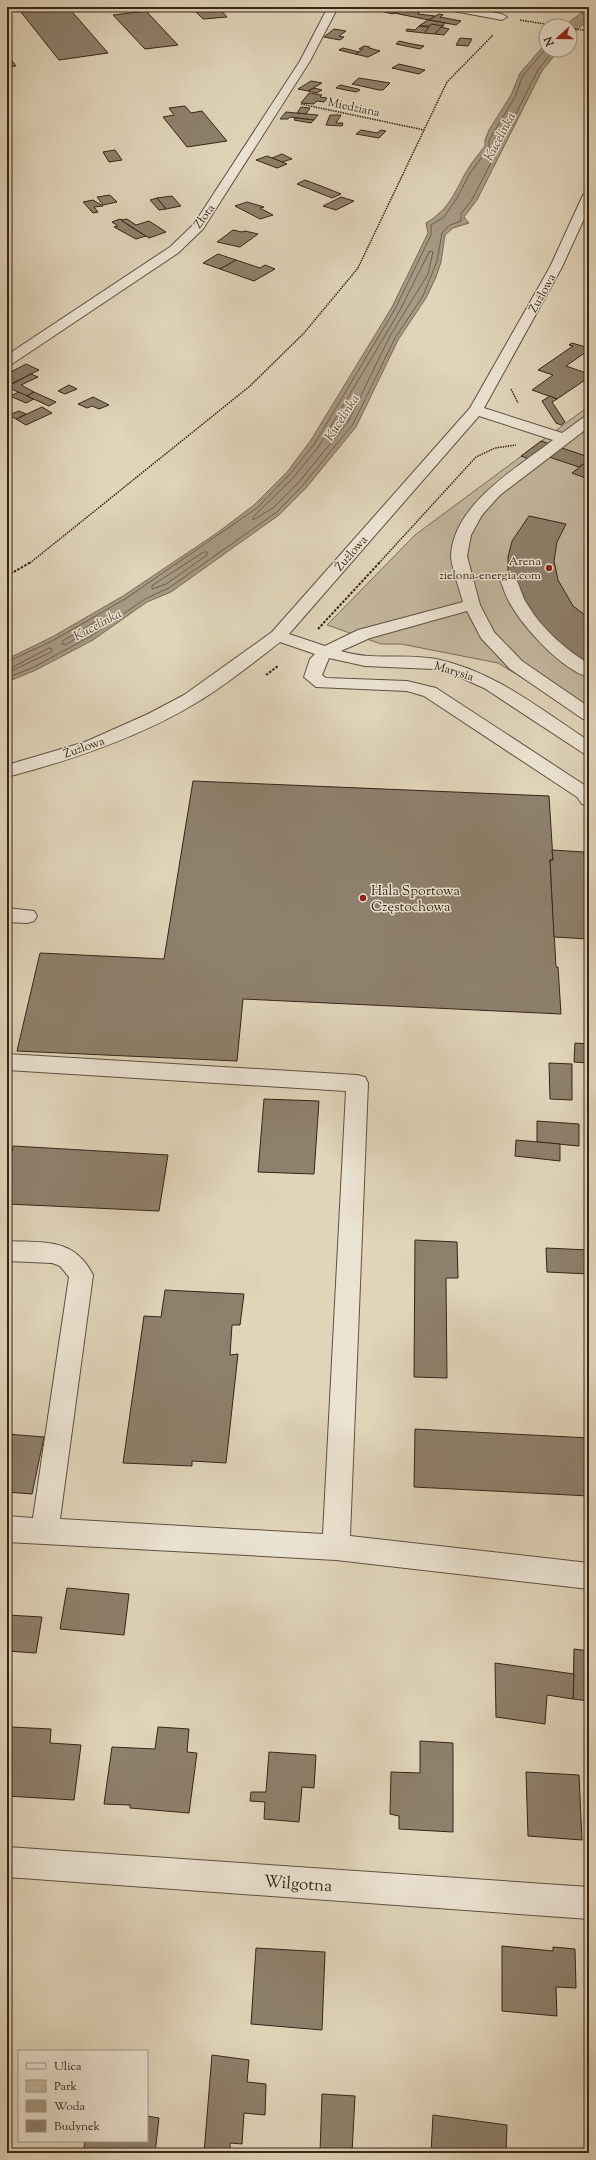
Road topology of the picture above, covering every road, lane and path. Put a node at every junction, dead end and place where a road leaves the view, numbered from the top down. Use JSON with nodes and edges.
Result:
{"nodes":[{"id":1,"x":333,"y":7,"type":"edge"},
{"id":2,"x":448,"y":7,"type":"edge"},
{"id":3,"x":502,"y":17,"type":"dead end"},
{"id":4,"x":518,"y":20,"type":"dead end"},
{"id":5,"x":538,"y":23,"type":"edge"},
{"id":6,"x":578,"y":29,"type":"edge"},
{"id":7,"x":589,"y":31,"type":"edge"},
{"id":8,"x":495,"y":33,"type":"dead end"},
{"id":9,"x":281,"y":100,"type":"junction"},
{"id":10,"x":424,"y":130,"type":"junction"},
{"id":11,"x":589,"y":195,"type":"edge"},
{"id":12,"x":586,"y":209,"type":"edge"},
{"id":13,"x":7,"y":361,"type":"edge"},
{"id":14,"x":512,"y":383,"type":"dead end"},
{"id":15,"x":476,"y":410,"type":"junction"},
{"id":16,"x":589,"y":420,"type":"edge"},
{"id":17,"x":546,"y":432,"type":"junction"},
{"id":18,"x":565,"y":439,"type":"junction"},
{"id":19,"x":7,"y":576,"type":"edge"},
{"id":20,"x":508,"y":579,"type":"dead end"},
{"id":21,"x":472,"y":605,"type":"junction"},
{"id":22,"x":278,"y":636,"type":"junction"},
{"id":23,"x":326,"y":652,"type":"junction"},
{"id":24,"x":589,"y":672,"type":"edge"},
{"id":25,"x":589,"y":715,"type":"edge"},
{"id":26,"x":589,"y":749,"type":"edge"},
{"id":27,"x":7,"y":771,"type":"edge"},
{"id":28,"x":589,"y":800,"type":"edge"},
{"id":29,"x":7,"y":916,"type":"edge"},
{"id":30,"x":27,"y":916,"type":"dead end"},
{"id":31,"x":7,"y":1062,"type":"edge"},
{"id":32,"x":7,"y":1251,"type":"edge"},
{"id":33,"x":7,"y":1529,"type":"edge"},
{"id":34,"x":45,"y":1531,"type":"junction"},
{"id":35,"x":336,"y":1547,"type":"junction"},
{"id":36,"x":589,"y":1576,"type":"edge"},
{"id":37,"x":7,"y":1862,"type":"edge"},
{"id":38,"x":589,"y":1903,"type":"edge"}],
"edges":[{"from":1,"to":9,"type":"street","name":"Złota"},
{"from":2,"to":3,"type":"street"},
{"from":4,"to":5,"type":"path"},
{"from":6,"to":7,"type":"path"},
{"from":8,"to":10,"type":"path"},
{"from":9,"to":10,"type":"path","name":"Miedziana"},
{"from":9,"to":13,"type":"street","name":"Złota"},
{"from":10,"to":19,"type":"path"},
{"from":11,"to":12,"type":"street","name":"Żużlowa"},
{"from":12,"to":15,"type":"street","name":"Żużlowa"},
{"from":14,"to":17,"type":"path"},
{"from":15,"to":17,"type":"street"},
{"from":15,"to":22,"type":"street","name":"Żużlowa"},
{"from":16,"to":18,"type":"street"},
{"from":17,"to":18,"type":"street"},
{"from":18,"to":21,"type":"street"},
{"from":20,"to":24,"type":"street"},
{"from":21,"to":23,"type":"street"},
{"from":21,"to":25,"type":"street"},
{"from":22,"to":23,"type":"street","name":"Marysia"},
{"from":22,"to":27,"type":"street","name":"Żużlowa"},
{"from":23,"to":26,"type":"street","name":"Marysia"},
{"from":23,"to":28,"type":"street"},
{"from":29,"to":30,"type":"street"},
{"from":31,"to":35,"type":"street"},
{"from":32,"to":34,"type":"street"},
{"from":33,"to":34,"type":"street"},
{"from":34,"to":35,"type":"street"},
{"from":35,"to":36,"type":"street"},
{"from":37,"to":38,"type":"street","name":"Wilgotna"}]}
